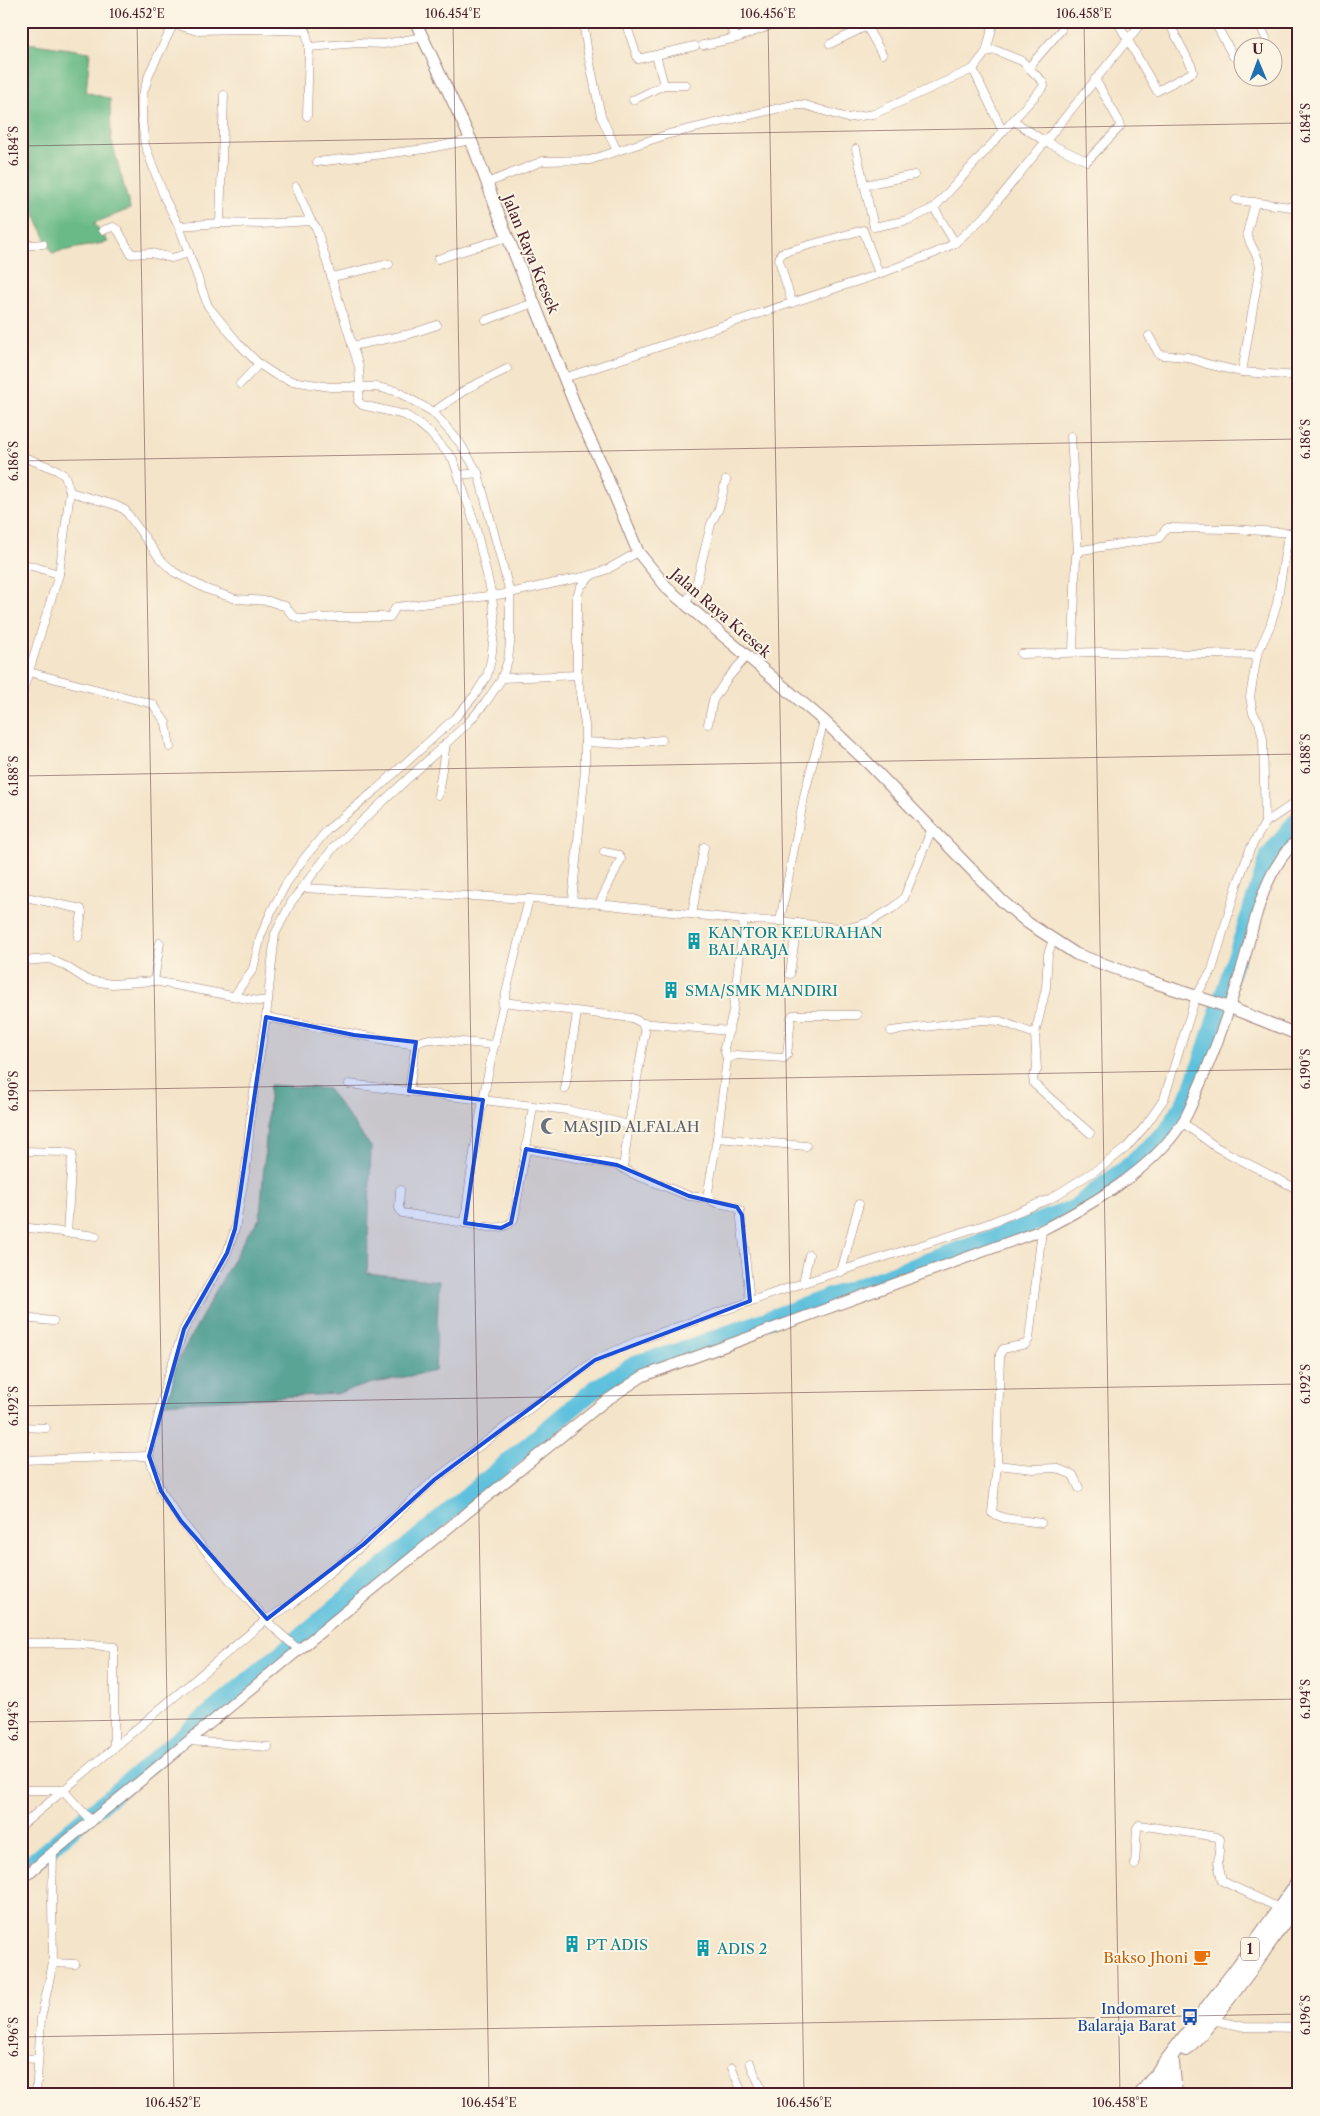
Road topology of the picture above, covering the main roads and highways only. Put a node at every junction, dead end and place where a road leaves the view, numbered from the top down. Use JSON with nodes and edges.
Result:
{"nodes":[{"id":1,"x":415,"y":21,"type":"edge"},
{"id":2,"x":1299,"y":1035,"type":"edge"},
{"id":3,"x":1299,"y":1882,"type":"edge"},
{"id":4,"x":1299,"y":1899,"type":"edge"},
{"id":5,"x":1284,"y":1910,"type":"junction"},
{"id":6,"x":1177,"y":2053,"type":"junction"},
{"id":7,"x":1172,"y":2068,"type":"junction"},
{"id":8,"x":1141,"y":2095,"type":"edge"},
{"id":9,"x":1154,"y":2095,"type":"edge"},
{"id":10,"x":1175,"y":2095,"type":"edge"},
{"id":11,"x":1184,"y":2095,"type":"edge"}],
"edges":[{"from":1,"to":2,"type":"main road","name":"Jalan Raya Kresek"},
{"from":3,"to":5,"type":"highway","number":"1"},
{"from":4,"to":5,"type":"highway","number":"1"},
{"from":5,"to":6,"type":"highway","number":"1"},
{"from":6,"to":7,"type":"highway","number":"1"},
{"from":6,"to":8,"type":"highway","number":"1"},
{"from":6,"to":11,"type":"highway"},
{"from":7,"to":9,"type":"highway","number":"1"},
{"from":7,"to":10,"type":"highway"}]}
